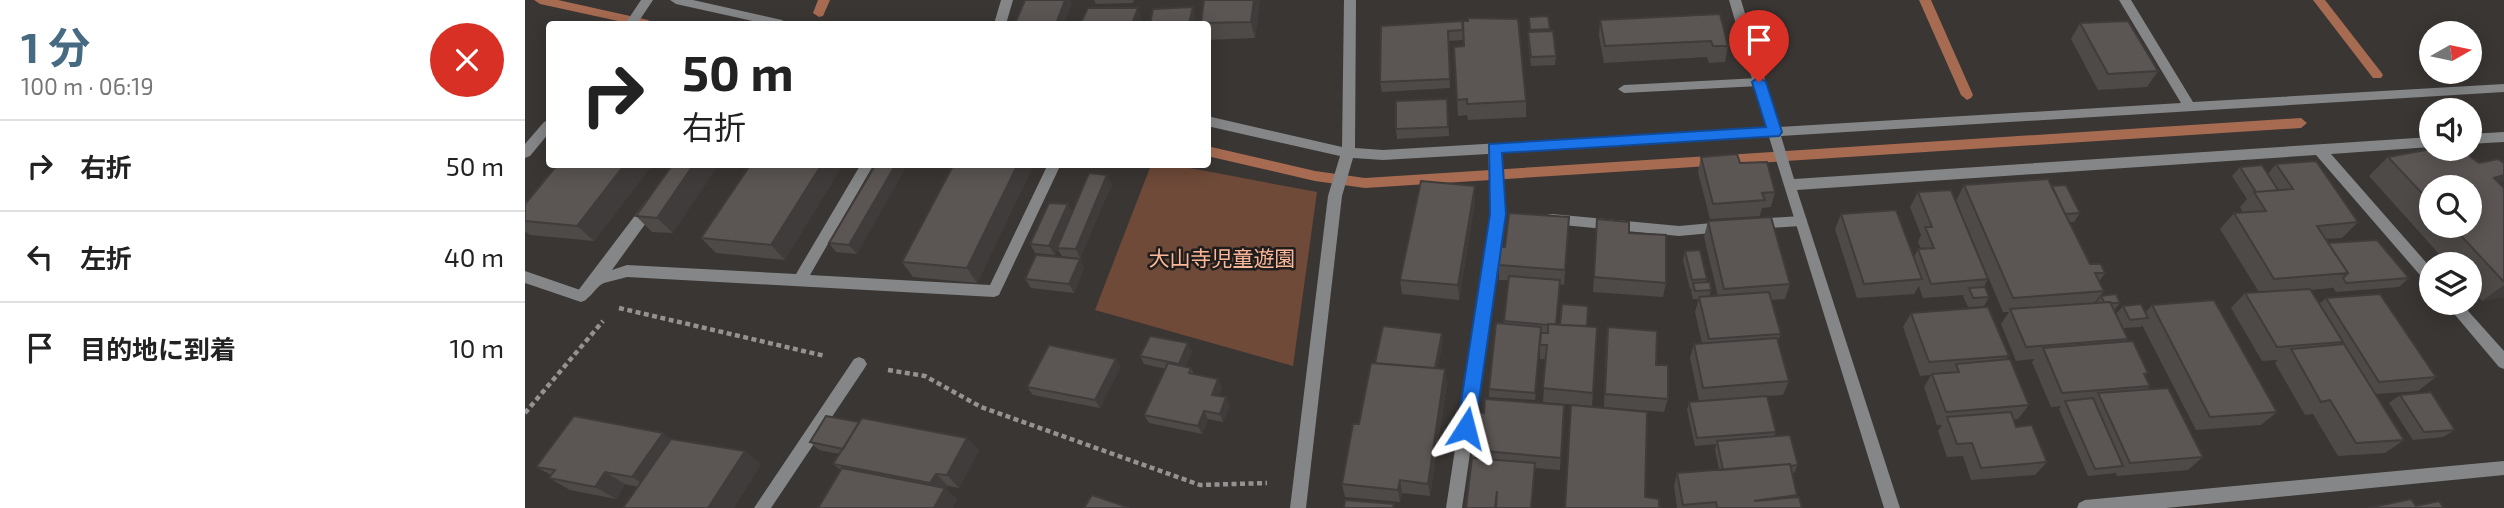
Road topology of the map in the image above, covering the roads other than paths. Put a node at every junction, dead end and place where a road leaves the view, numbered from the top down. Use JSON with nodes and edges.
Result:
{"nodes":[{"id":1,"x":675,"y":0,"type":"edge"},
{"id":2,"x":1007,"y":0,"type":"edge"},
{"id":3,"x":1350,"y":0,"type":"edge"},
{"id":4,"x":1735,"y":0,"type":"edge"},
{"id":5,"x":2125,"y":0,"type":"edge"},
{"id":6,"x":644,"y":4,"type":"edge"},
{"id":7,"x":633,"y":21,"type":"edge"},
{"id":8,"x":769,"y":21,"type":"edge"},
{"id":9,"x":1001,"y":21,"type":"edge"},
{"id":10,"x":1759,"y":82,"type":"junction"},
{"id":11,"x":2504,"y":88,"type":"edge"},
{"id":12,"x":1624,"y":89,"type":"dead end"},
{"id":13,"x":2190,"y":107,"type":"junction"},
{"id":14,"x":1211,"y":122,"type":"edge"},
{"id":15,"x":546,"y":128,"type":"edge"},
{"id":16,"x":1774,"y":132,"type":"junction"},
{"id":17,"x":2504,"y":137,"type":"edge"},
{"id":18,"x":2482,"y":138,"type":"edge"},
{"id":19,"x":2419,"y":143,"type":"edge"},
{"id":20,"x":1494,"y":148,"type":"junction"},
{"id":21,"x":2319,"y":149,"type":"junction"},
{"id":22,"x":525,"y":153,"type":"edge"},
{"id":23,"x":1346,"y":160,"type":"junction"},
{"id":24,"x":866,"y":168,"type":"edge"},
{"id":25,"x":1053,"y":168,"type":"edge"},
{"id":26,"x":1789,"y":185,"type":"junction"},
{"id":27,"x":657,"y":196,"type":"edge"},
{"id":28,"x":1540,"y":218,"type":"edge"},
{"id":29,"x":1800,"y":220,"type":"junction"},
{"id":30,"x":2419,"y":264,"type":"edge"},
{"id":31,"x":525,"y":277,"type":"edge"},
{"id":32,"x":596,"y":280,"type":"junction"},
{"id":33,"x":800,"y":280,"type":"junction"},
{"id":34,"x":2463,"y":315,"type":"edge"},
{"id":35,"x":2504,"y":362,"type":"edge"},
{"id":36,"x":859,"y":364,"type":"road end"},
{"id":37,"x":2504,"y":468,"type":"edge"},
{"id":38,"x":2190,"y":504,"type":"edge"},
{"id":39,"x":762,"y":508,"type":"edge"},
{"id":40,"x":1298,"y":508,"type":"edge"},
{"id":41,"x":1454,"y":508,"type":"edge"},
{"id":42,"x":1892,"y":508,"type":"edge"},
{"id":43,"x":2085,"y":508,"type":"edge"}],
"edges":[{"from":1,"to":8,"type":"street"},
{"from":2,"to":9,"type":"street"},
{"from":3,"to":23,"type":"street"},
{"from":4,"to":10,"type":"street"},
{"from":5,"to":13,"type":"street"},
{"from":6,"to":7,"type":"street"},
{"from":10,"to":12,"type":"street"},
{"from":10,"to":16,"type":"street"},
{"from":11,"to":13,"type":"street"},
{"from":13,"to":16,"type":"street"},
{"from":14,"to":23,"type":"street"},
{"from":15,"to":22,"type":"street"},
{"from":16,"to":20,"type":"street"},
{"from":16,"to":26,"type":"street"},
{"from":17,"to":18,"type":"street"},
{"from":19,"to":21,"type":"street"},
{"from":20,"to":23,"type":"street"},
{"from":20,"to":41,"type":"street"},
{"from":21,"to":26,"type":"street"},
{"from":21,"to":30,"type":"street"},
{"from":23,"to":40,"type":"street"},
{"from":24,"to":33,"type":"street"},
{"from":25,"to":33,"type":"street"},
{"from":26,"to":29,"type":"street"},
{"from":27,"to":32,"type":"street"},
{"from":28,"to":29,"type":"street"},
{"from":29,"to":42,"type":"street"},
{"from":31,"to":32,"type":"street"},
{"from":32,"to":33,"type":"street"},
{"from":34,"to":35,"type":"street"},
{"from":36,"to":39,"type":"street"},
{"from":37,"to":38,"type":"street"},
{"from":38,"to":43,"type":"street"}]}
